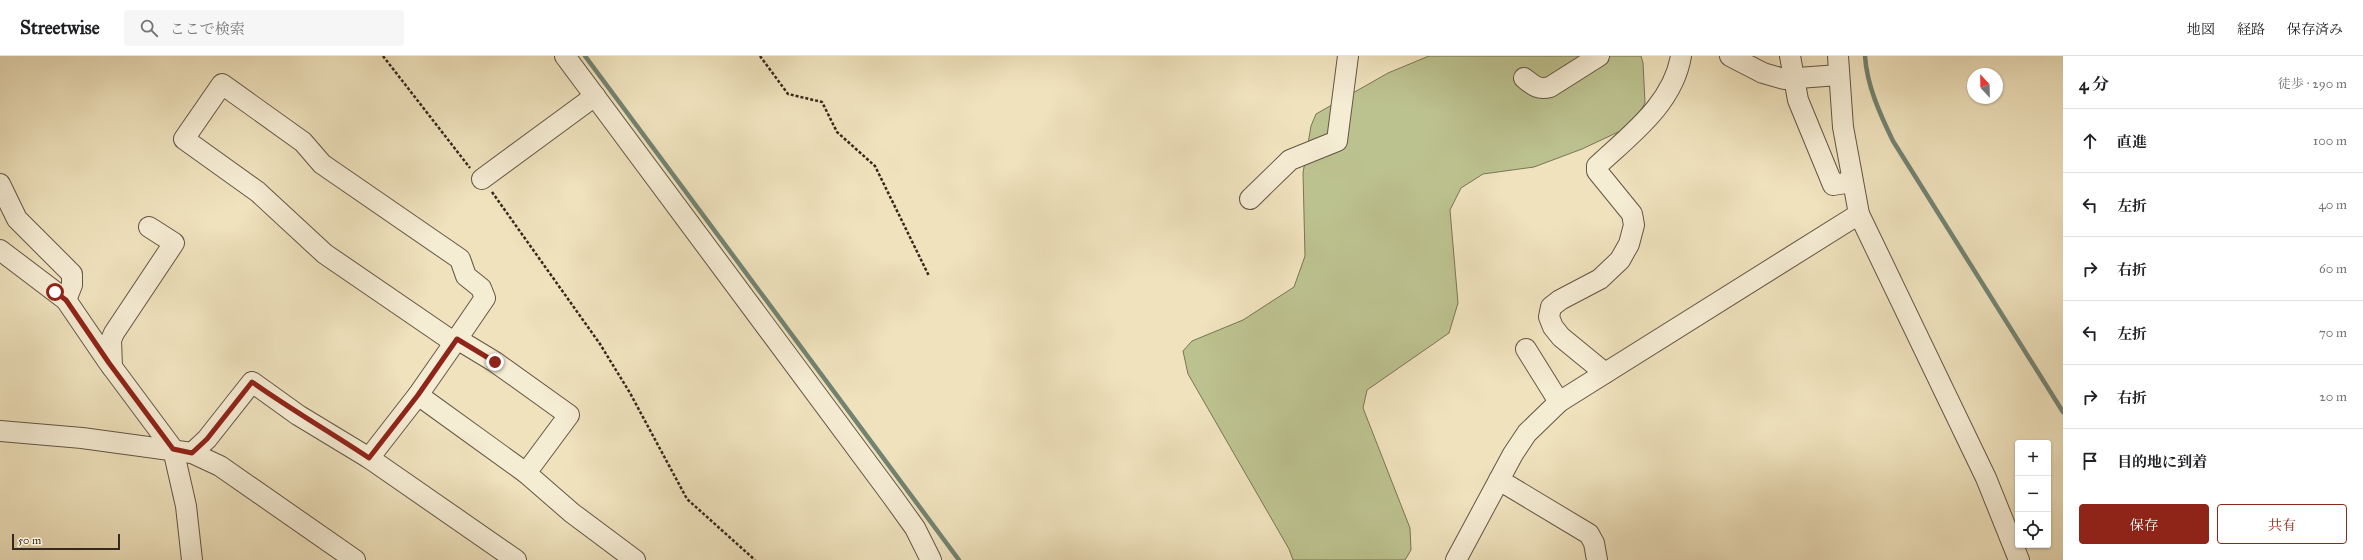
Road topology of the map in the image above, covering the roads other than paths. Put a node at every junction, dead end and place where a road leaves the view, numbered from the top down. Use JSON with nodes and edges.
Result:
{"nodes":[{"id":1,"x":565,"y":56,"type":"edge"},
{"id":2,"x":1348,"y":56,"type":"edge"},
{"id":3,"x":1599,"y":56,"type":"edge"},
{"id":4,"x":1682,"y":56,"type":"edge"},
{"id":5,"x":1730,"y":56,"type":"edge"},
{"id":6,"x":1790,"y":56,"type":"edge"},
{"id":7,"x":1839,"y":65,"type":"edge"},
{"id":8,"x":1524,"y":78,"type":"dead end"},
{"id":9,"x":1793,"y":78,"type":"junction"},
{"id":10,"x":595,"y":96,"type":"junction"},
{"id":11,"x":482,"y":179,"type":"road end"},
{"id":12,"x":1852,"y":182,"type":"junction"},
{"id":13,"x":0,"y":184,"type":"edge"},
{"id":14,"x":1250,"y":199,"type":"dead end"},
{"id":15,"x":1858,"y":214,"type":"junction"},
{"id":16,"x":149,"y":227,"type":"dead end"},
{"id":17,"x":0,"y":250,"type":"edge"},
{"id":18,"x":66,"y":300,"type":"junction"},
{"id":19,"x":456,"y":341,"type":"junction"},
{"id":20,"x":1526,"y":349,"type":"dead end"},
{"id":21,"x":112,"y":367,"type":"junction"},
{"id":22,"x":1605,"y":373,"type":"junction"},
{"id":23,"x":418,"y":395,"type":"junction"},
{"id":24,"x":1559,"y":402,"type":"junction"},
{"id":25,"x":0,"y":431,"type":"edge"},
{"id":26,"x":173,"y":449,"type":"junction"},
{"id":27,"x":192,"y":453,"type":"junction"},
{"id":28,"x":369,"y":458,"type":"junction"},
{"id":29,"x":526,"y":473,"type":"junction"},
{"id":30,"x":1499,"y":480,"type":"junction"},
{"id":31,"x":192,"y":560,"type":"edge"},
{"id":32,"x":354,"y":560,"type":"edge"},
{"id":33,"x":516,"y":560,"type":"edge"},
{"id":34,"x":636,"y":560,"type":"edge"},
{"id":35,"x":931,"y":560,"type":"edge"},
{"id":36,"x":1456,"y":560,"type":"edge"},
{"id":37,"x":1597,"y":560,"type":"edge"},
{"id":38,"x":2019,"y":560,"type":"edge"}],
"edges":[{"from":1,"to":10,"type":"street"},
{"from":2,"to":14,"type":"street"},
{"from":3,"to":8,"type":"street"},
{"from":4,"to":22,"type":"street"},
{"from":5,"to":9,"type":"street"},
{"from":6,"to":9,"type":"street"},
{"from":7,"to":9,"type":"street"},
{"from":7,"to":12,"type":"street"},
{"from":9,"to":12,"type":"street"},
{"from":10,"to":11,"type":"street"},
{"from":10,"to":35,"type":"street"},
{"from":12,"to":15,"type":"street"},
{"from":13,"to":18,"type":"street"},
{"from":15,"to":22,"type":"street"},
{"from":15,"to":38,"type":"street"},
{"from":16,"to":21,"type":"street"},
{"from":17,"to":18,"type":"street"},
{"from":18,"to":21,"type":"street"},
{"from":19,"to":19,"type":"street"},
{"from":19,"to":23,"type":"street"},
{"from":19,"to":29,"type":"street"},
{"from":20,"to":24,"type":"street"},
{"from":21,"to":26,"type":"street"},
{"from":22,"to":24,"type":"street"},
{"from":23,"to":28,"type":"street"},
{"from":23,"to":29,"type":"street"},
{"from":24,"to":30,"type":"street"},
{"from":25,"to":26,"type":"street"},
{"from":26,"to":27,"type":"street"},
{"from":26,"to":31,"type":"street"},
{"from":27,"to":28,"type":"street"},
{"from":27,"to":32,"type":"street"},
{"from":28,"to":33,"type":"street"},
{"from":29,"to":34,"type":"street"},
{"from":30,"to":36,"type":"street"},
{"from":30,"to":37,"type":"street"}]}
